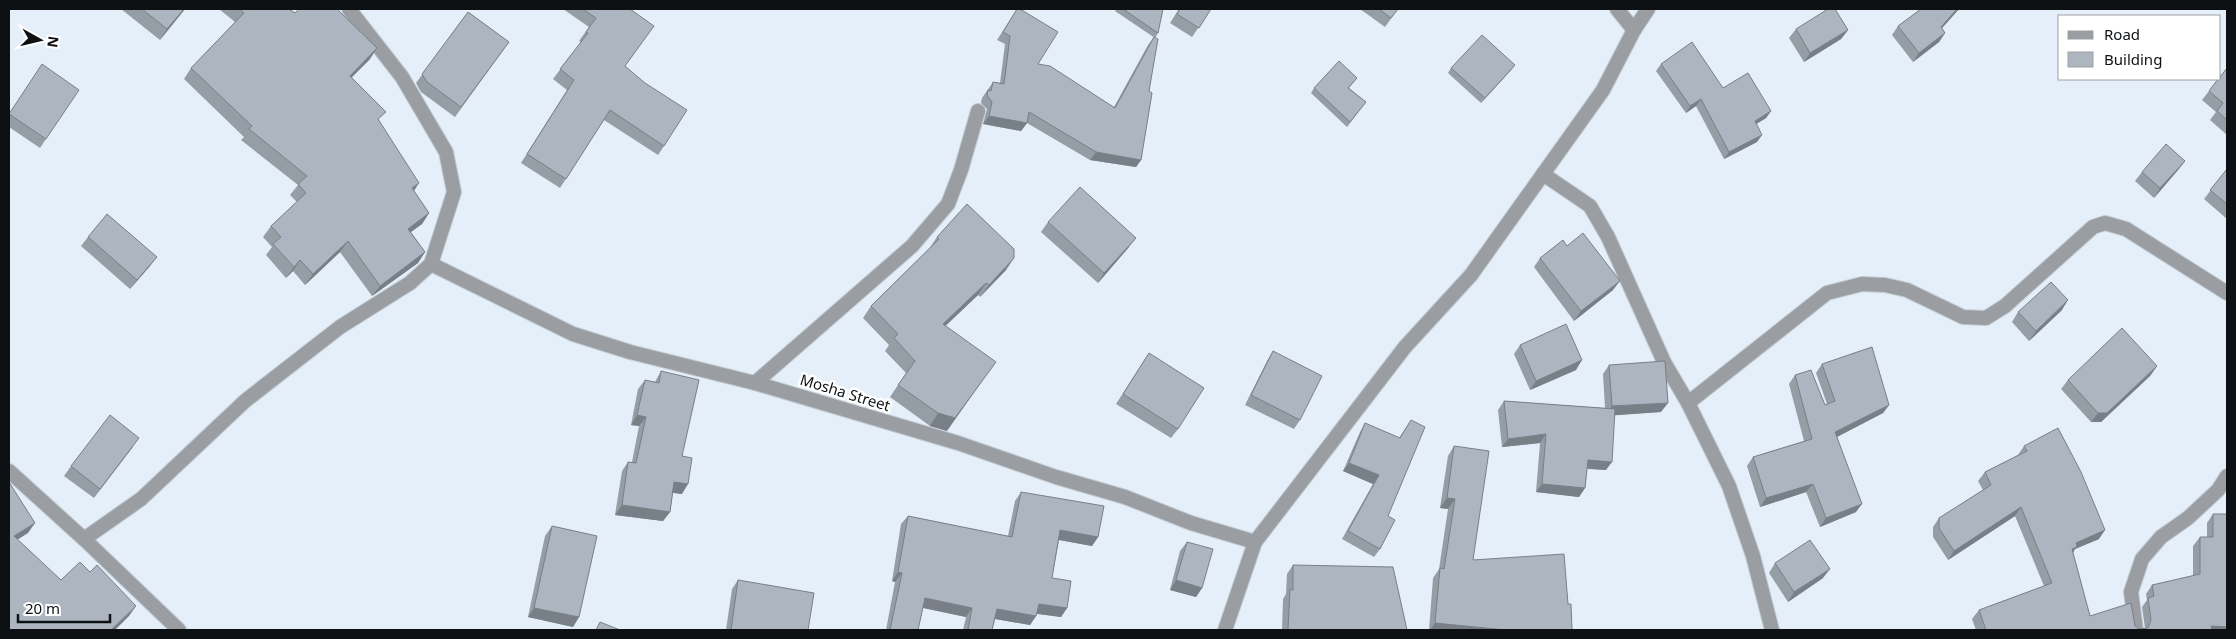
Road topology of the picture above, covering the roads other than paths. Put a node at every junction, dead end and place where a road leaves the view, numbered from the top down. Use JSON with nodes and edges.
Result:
{"nodes":[{"id":1,"x":349,"y":9,"type":"edge"},
{"id":2,"x":1617,"y":9,"type":"edge"},
{"id":3,"x":1648,"y":9,"type":"edge"},
{"id":4,"x":1634,"y":30,"type":"junction"},
{"id":5,"x":978,"y":111,"type":"dead end"},
{"id":6,"x":1543,"y":174,"type":"junction"},
{"id":7,"x":431,"y":264,"type":"junction"},
{"id":8,"x":2227,"y":293,"type":"edge"},
{"id":9,"x":755,"y":383,"type":"junction"},
{"id":10,"x":1688,"y":403,"type":"junction"},
{"id":11,"x":9,"y":471,"type":"edge"},
{"id":12,"x":2227,"y":476,"type":"edge"},
{"id":13,"x":84,"y":538,"type":"junction"},
{"id":14,"x":1255,"y":542,"type":"junction"},
{"id":15,"x":179,"y":630,"type":"edge"},
{"id":16,"x":1225,"y":630,"type":"edge"},
{"id":17,"x":1772,"y":630,"type":"edge"},
{"id":18,"x":2136,"y":630,"type":"edge"}],
"edges":[{"from":1,"to":7,"type":"street"},
{"from":2,"to":4,"type":"street"},
{"from":3,"to":4,"type":"street"},
{"from":4,"to":6,"type":"street"},
{"from":5,"to":9,"type":"street"},
{"from":6,"to":10,"type":"street"},
{"from":6,"to":14,"type":"street"},
{"from":7,"to":9,"type":"street","name":"Mosha Street"},
{"from":7,"to":13,"type":"street"},
{"from":8,"to":10,"type":"street"},
{"from":9,"to":14,"type":"street","name":"Mosha Street"},
{"from":10,"to":17,"type":"street"},
{"from":11,"to":13,"type":"street"},
{"from":12,"to":18,"type":"street"},
{"from":13,"to":15,"type":"street"},
{"from":14,"to":16,"type":"street"}]}
